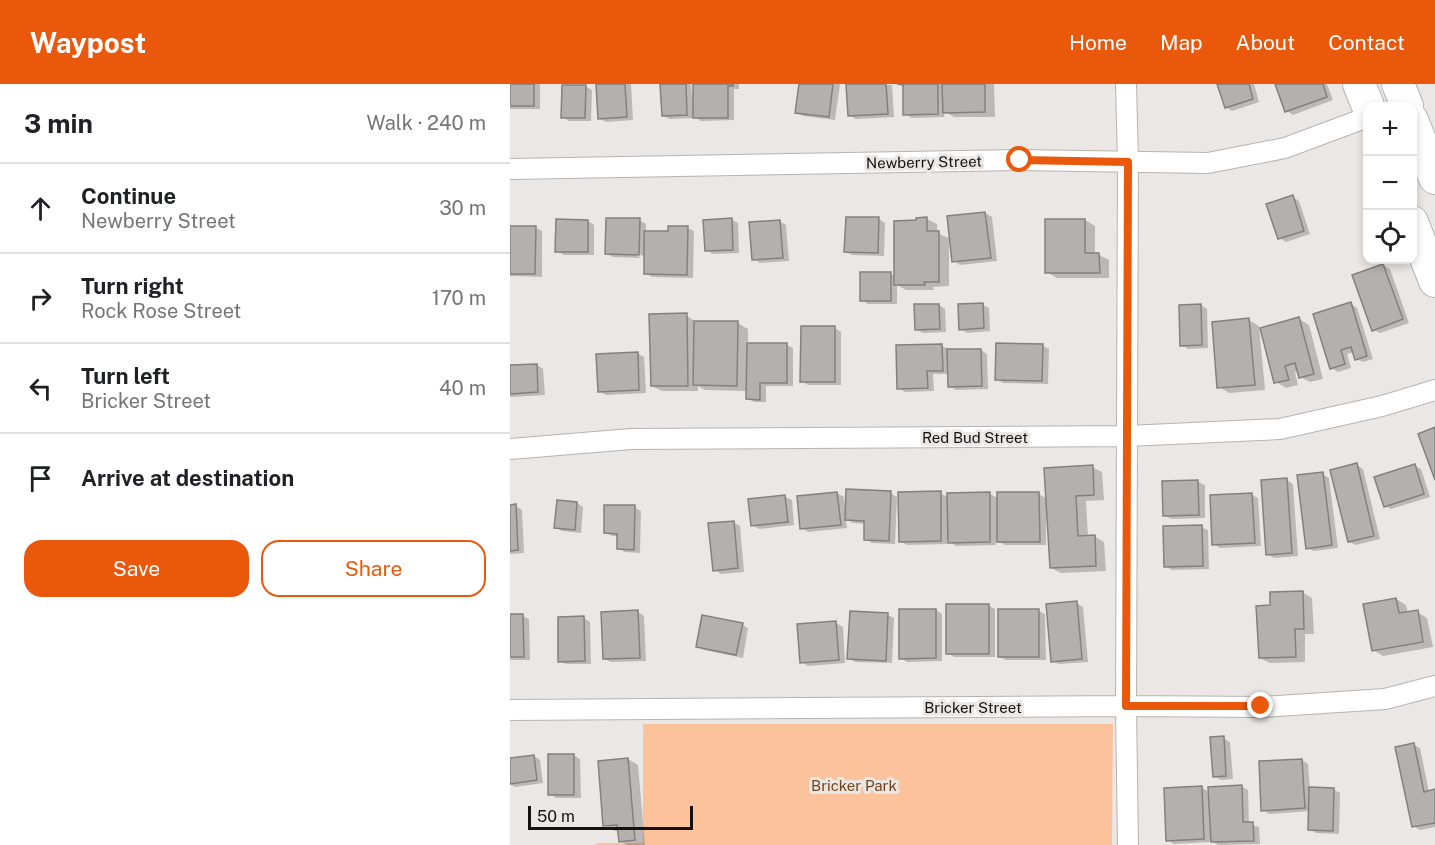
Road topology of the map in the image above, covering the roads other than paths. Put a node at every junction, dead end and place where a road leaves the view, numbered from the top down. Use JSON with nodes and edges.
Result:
{"nodes":[{"id":1,"x":1126,"y":84,"type":"edge"},
{"id":2,"x":1359,"y":84,"type":"edge"},
{"id":3,"x":1366,"y":102,"type":"edge"},
{"id":4,"x":1363,"y":119,"type":"edge"},
{"id":5,"x":1417,"y":135,"type":"edge"},
{"id":6,"x":1128,"y":162,"type":"junction"},
{"id":7,"x":510,"y":169,"type":"edge"},
{"id":8,"x":1435,"y":178,"type":"edge"},
{"id":9,"x":1417,"y":233,"type":"edge"},
{"id":10,"x":1435,"y":281,"type":"edge"},
{"id":11,"x":1435,"y":390,"type":"edge"},
{"id":12,"x":1127,"y":436,"type":"junction"},
{"id":13,"x":510,"y":448,"type":"edge"},
{"id":14,"x":1435,"y":686,"type":"edge"},
{"id":15,"x":1126,"y":706,"type":"junction"},
{"id":16,"x":510,"y":710,"type":"edge"},
{"id":17,"x":1128,"y":845,"type":"edge"}],
"edges":[{"from":1,"to":6,"type":"street"},
{"from":2,"to":3,"type":"main road"},
{"from":4,"to":6,"type":"street","name":"Newberry Street"},
{"from":5,"to":8,"type":"main road"},
{"from":6,"to":7,"type":"street","name":"Newberry Street"},
{"from":6,"to":12,"type":"street"},
{"from":9,"to":10,"type":"main road"},
{"from":11,"to":12,"type":"street","name":"Red Bud Street"},
{"from":12,"to":13,"type":"street","name":"Red Bud Street"},
{"from":12,"to":15,"type":"street"},
{"from":14,"to":15,"type":"street","name":"Bricker Street"},
{"from":15,"to":16,"type":"street","name":"Bricker Street"},
{"from":15,"to":17,"type":"street"}]}
